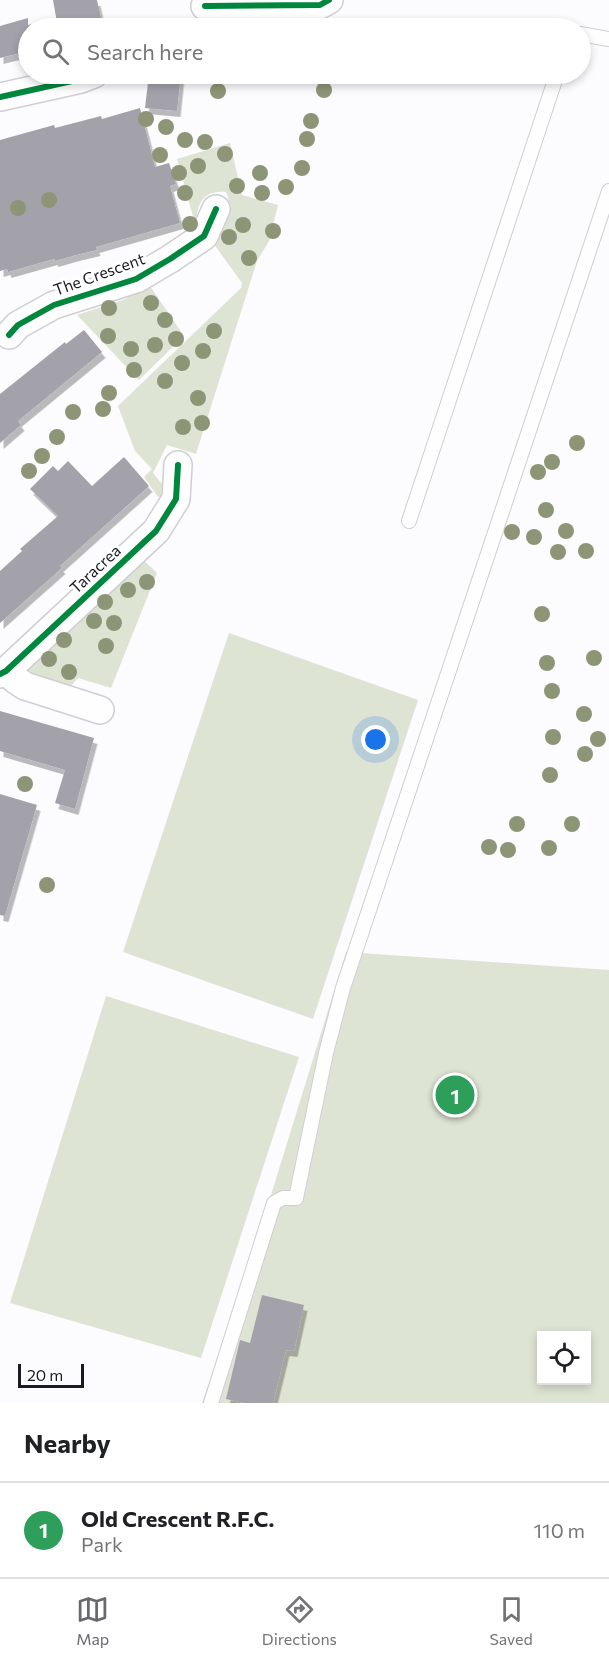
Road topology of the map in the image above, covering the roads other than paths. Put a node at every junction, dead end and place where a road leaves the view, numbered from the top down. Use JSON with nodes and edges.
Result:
{"nodes":[{"id":1,"x":329,"y":0,"type":"edge"},
{"id":2,"x":205,"y":6,"type":"dead end"},
{"id":3,"x":591,"y":36,"type":"edge"},
{"id":4,"x":609,"y":39,"type":"edge"},
{"id":5,"x":58,"y":84,"type":"edge"},
{"id":6,"x":554,"y":84,"type":"edge"},
{"id":7,"x":0,"y":97,"type":"edge"},
{"id":8,"x":609,"y":190,"type":"edge"},
{"id":9,"x":216,"y":209,"type":"dead end"},
{"id":10,"x":3,"y":336,"type":"edge"},
{"id":11,"x":178,"y":465,"type":"dead end"},
{"id":12,"x":409,"y":521,"type":"dead end"},
{"id":13,"x":3,"y":672,"type":"edge"},
{"id":14,"x":100,"y":710,"type":"dead end"},
{"id":15,"x":211,"y":1403,"type":"edge"}],
"edges":[{"from":1,"to":2,"type":"street"},
{"from":3,"to":4,"type":"lane"},
{"from":5,"to":7,"type":"street"},
{"from":6,"to":12,"type":"lane"},
{"from":8,"to":15,"type":"lane"},
{"from":9,"to":10,"type":"street","name":"The Crescent"},
{"from":11,"to":13,"type":"street","name":"Taracrea"},
{"from":13,"to":14,"type":"street","name":"Taracrea"}]}
